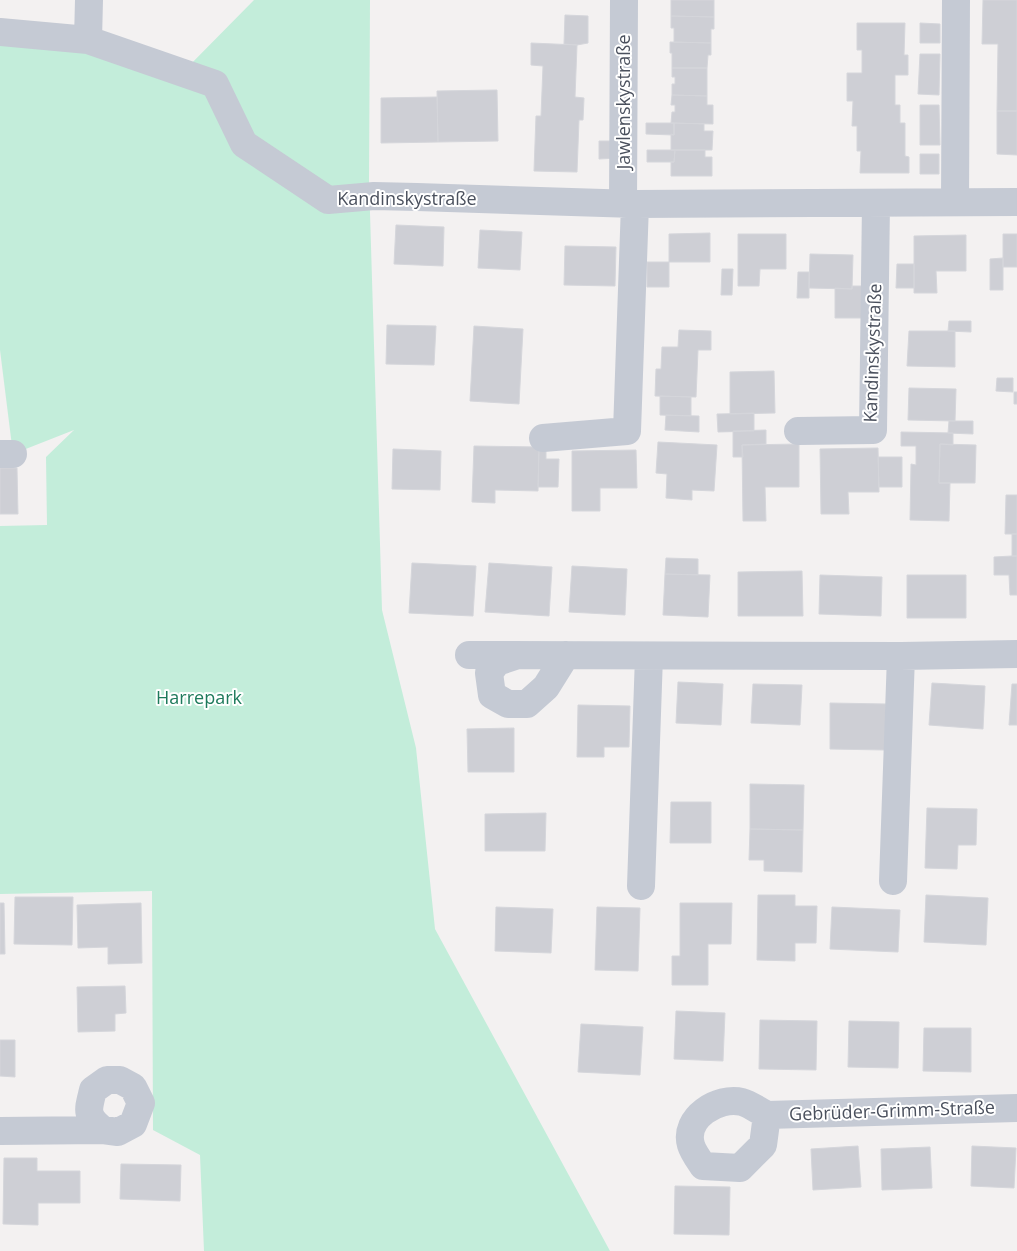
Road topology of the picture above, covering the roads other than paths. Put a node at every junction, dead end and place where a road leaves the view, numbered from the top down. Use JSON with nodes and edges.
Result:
{"nodes":[{"id":1,"x":89,"y":0,"type":"edge"},
{"id":2,"x":624,"y":0,"type":"edge"},
{"id":3,"x":956,"y":0,"type":"edge"},
{"id":4,"x":0,"y":32,"type":"edge"},
{"id":5,"x":88,"y":40,"type":"junction"},
{"id":6,"x":955,"y":202,"type":"junction"},
{"id":7,"x":1017,"y":202,"type":"edge"},
{"id":8,"x":876,"y":203,"type":"junction"},
{"id":9,"x":629,"y":204,"type":"junction"},
{"id":10,"x":798,"y":431,"type":"dead end"},
{"id":11,"x":543,"y":438,"type":"dead end"},
{"id":12,"x":1017,"y":654,"type":"edge"},
{"id":13,"x":470,"y":655,"type":"dead end"},
{"id":14,"x":518,"y":655,"type":"junction"},
{"id":15,"x":566,"y":656,"type":"junction"},
{"id":16,"x":649,"y":656,"type":"junction"},
{"id":17,"x":901,"y":656,"type":"junction"},
{"id":18,"x":893,"y":881,"type":"dead end"},
{"id":19,"x":641,"y":886,"type":"dead end"},
{"id":20,"x":1017,"y":1108,"type":"edge"},
{"id":21,"x":767,"y":1115,"type":"dead end"},
{"id":22,"x":103,"y":1130,"type":"dead end"},
{"id":23,"x":0,"y":1131,"type":"edge"}],
"edges":[{"from":1,"to":5,"type":"street"},
{"from":2,"to":9,"type":"street","name":"Jawlenskystraße"},
{"from":3,"to":6,"type":"street"},
{"from":4,"to":5,"type":"street","name":"Kandinskystraße"},
{"from":5,"to":9,"type":"street","name":"Kandinskystraße"},
{"from":6,"to":7,"type":"street","name":"Kandinskystraße"},
{"from":6,"to":8,"type":"street","name":"Kandinskystraße"},
{"from":8,"to":9,"type":"street","name":"Kandinskystraße"},
{"from":8,"to":10,"type":"street","name":"Kandinskystraße"},
{"from":9,"to":11,"type":"street"},
{"from":12,"to":17,"type":"street"},
{"from":13,"to":14,"type":"street"},
{"from":14,"to":15,"type":"street"},
{"from":14,"to":15,"type":"street"},
{"from":15,"to":16,"type":"street"},
{"from":16,"to":17,"type":"street"},
{"from":16,"to":19,"type":"street"},
{"from":17,"to":18,"type":"street"},
{"from":20,"to":21,"type":"street","name":"Gebrüder-Grimm-Straße"},
{"from":22,"to":23,"type":"street"}]}
